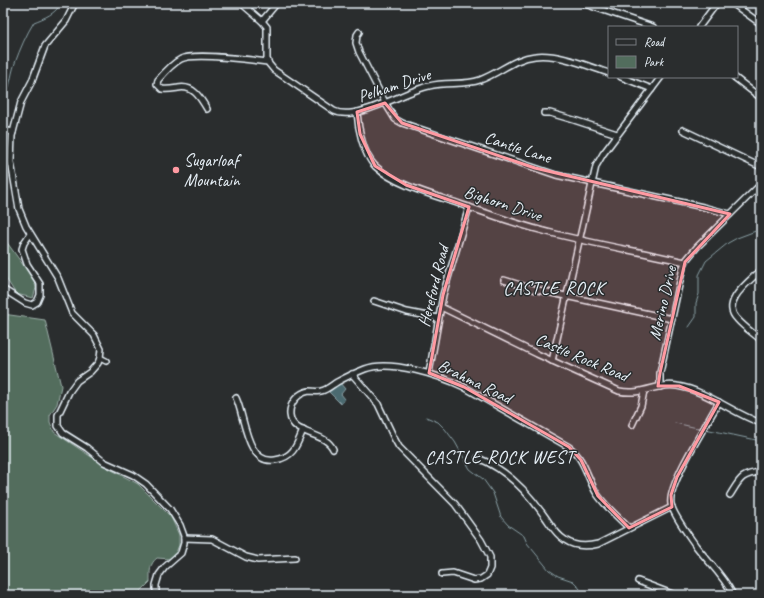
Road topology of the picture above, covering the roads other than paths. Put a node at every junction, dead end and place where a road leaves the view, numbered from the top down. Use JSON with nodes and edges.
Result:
{"nodes":[{"id":1,"x":75,"y":3,"type":"edge"},
{"id":2,"x":241,"y":3,"type":"edge"},
{"id":3,"x":277,"y":3,"type":"edge"},
{"id":4,"x":582,"y":3,"type":"edge"},
{"id":5,"x":603,"y":3,"type":"edge"},
{"id":6,"x":717,"y":3,"type":"edge"},
{"id":7,"x":732,"y":3,"type":"edge"},
{"id":8,"x":601,"y":10,"type":"junction"},
{"id":9,"x":262,"y":21,"type":"junction"},
{"id":10,"x":761,"y":24,"type":"edge"},
{"id":11,"x":650,"y":26,"type":"edge"},
{"id":12,"x":700,"y":26,"type":"edge"},
{"id":13,"x":359,"y":32,"type":"dead end"},
{"id":14,"x":268,"y":62,"type":"junction"},
{"id":15,"x":608,"y":73,"type":"edge"},
{"id":16,"x":624,"y":78,"type":"edge"},
{"id":17,"x":660,"y":78,"type":"edge"},
{"id":18,"x":735,"y":78,"type":"edge"},
{"id":19,"x":652,"y":89,"type":"junction"},
{"id":20,"x":761,"y":98,"type":"edge"},
{"id":21,"x":385,"y":103,"type":"junction"},
{"id":22,"x":207,"y":109,"type":"dead end"},
{"id":23,"x":357,"y":112,"type":"junction"},
{"id":24,"x":544,"y":113,"type":"dead end"},
{"id":25,"x":3,"y":130,"type":"edge"},
{"id":26,"x":683,"y":130,"type":"dead end"},
{"id":27,"x":13,"y":132,"type":"junction"},
{"id":28,"x":617,"y":134,"type":"junction"},
{"id":29,"x":761,"y":167,"type":"edge"},
{"id":30,"x":591,"y":183,"type":"junction"},
{"id":31,"x":761,"y":184,"type":"edge"},
{"id":32,"x":469,"y":207,"type":"junction"},
{"id":33,"x":730,"y":214,"type":"junction"},
{"id":34,"x":30,"y":234,"type":"junction"},
{"id":35,"x":579,"y":239,"type":"junction"},
{"id":36,"x":685,"y":262,"type":"junction"},
{"id":37,"x":761,"y":270,"type":"edge"},
{"id":38,"x":504,"y":280,"type":"dead end"},
{"id":39,"x":3,"y":289,"type":"edge"},
{"id":40,"x":566,"y":296,"type":"junction"},
{"id":41,"x":374,"y":301,"type":"dead end"},
{"id":42,"x":440,"y":307,"type":"junction"},
{"id":43,"x":438,"y":318,"type":"junction"},
{"id":44,"x":672,"y":319,"type":"junction"},
{"id":45,"x":761,"y":340,"type":"edge"},
{"id":46,"x":100,"y":358,"type":"junction"},
{"id":47,"x":106,"y":361,"type":"dead end"},
{"id":48,"x":552,"y":361,"type":"junction"},
{"id":49,"x":429,"y":373,"type":"junction"},
{"id":50,"x":352,"y":374,"type":"junction"},
{"id":51,"x":660,"y":387,"type":"junction"},
{"id":52,"x":644,"y":391,"type":"junction"},
{"id":53,"x":236,"y":398,"type":"dead end"},
{"id":54,"x":719,"y":402,"type":"junction"},
{"id":55,"x":761,"y":423,"type":"edge"},
{"id":56,"x":632,"y":425,"type":"dead end"},
{"id":57,"x":303,"y":430,"type":"junction"},
{"id":58,"x":333,"y":449,"type":"dead end"},
{"id":59,"x":478,"y":458,"type":"dead end"},
{"id":60,"x":761,"y":472,"type":"edge"},
{"id":61,"x":730,"y":495,"type":"dead end"},
{"id":62,"x":672,"y":507,"type":"junction"},
{"id":63,"x":629,"y":528,"type":"junction"},
{"id":64,"x":184,"y":538,"type":"junction"},
{"id":65,"x":295,"y":558,"type":"dead end"},
{"id":66,"x":442,"y":574,"type":"dead end"},
{"id":67,"x":638,"y":581,"type":"dead end"},
{"id":68,"x":156,"y":595,"type":"edge"},
{"id":69,"x":675,"y":595,"type":"edge"},
{"id":70,"x":733,"y":595,"type":"edge"}],
"edges":[{"from":1,"to":27,"type":"street"},
{"from":2,"to":9,"type":"street"},
{"from":3,"to":9,"type":"street"},
{"from":4,"to":8,"type":"street"},
{"from":5,"to":8,"type":"street"},
{"from":6,"to":12,"type":"street"},
{"from":7,"to":10,"type":"street"},
{"from":8,"to":11,"type":"street"},
{"from":9,"to":14,"type":"street"},
{"from":13,"to":21,"type":"street","name":"Cantle Lane"},
{"from":14,"to":22,"type":"street"},
{"from":14,"to":23,"type":"street","name":"Pelham Drive"},
{"from":15,"to":21,"type":"street","name":"Pelham Drive"},
{"from":16,"to":19,"type":"street"},
{"from":17,"to":19,"type":"street"},
{"from":18,"to":20,"type":"street"},
{"from":19,"to":28,"type":"street"},
{"from":21,"to":23,"type":"street","name":"Pelham Drive"},
{"from":21,"to":30,"type":"street","name":"Cantle Lane"},
{"from":23,"to":32,"type":"street","name":"Bighorn Drive"},
{"from":24,"to":28,"type":"street"},
{"from":25,"to":27,"type":"street"},
{"from":26,"to":29,"type":"street"},
{"from":27,"to":34,"type":"street"},
{"from":28,"to":30,"type":"street"},
{"from":30,"to":33,"type":"street","name":"Cantle Lane"},
{"from":30,"to":35,"type":"street"},
{"from":31,"to":33,"type":"street","name":"Merino Drive"},
{"from":32,"to":35,"type":"street","name":"Bighorn Drive"},
{"from":32,"to":42,"type":"street","name":"Hereford Road"},
{"from":33,"to":36,"type":"street","name":"Merino Drive"},
{"from":34,"to":39,"type":"street"},
{"from":34,"to":46,"type":"street"},
{"from":35,"to":36,"type":"street","name":"Bighorn Drive"},
{"from":35,"to":40,"type":"street"},
{"from":36,"to":44,"type":"street","name":"Merino Drive"},
{"from":37,"to":45,"type":"street"},
{"from":38,"to":40,"type":"street"},
{"from":40,"to":44,"type":"street"},
{"from":40,"to":48,"type":"street"},
{"from":41,"to":43,"type":"street"},
{"from":42,"to":43,"type":"street","name":"Hereford Road"},
{"from":42,"to":48,"type":"street","name":"Castle Rock Road"},
{"from":43,"to":49,"type":"street","name":"Hereford Road"},
{"from":44,"to":51,"type":"street","name":"Merino Drive"},
{"from":46,"to":47,"type":"street"},
{"from":46,"to":64,"type":"street"},
{"from":48,"to":52,"type":"street","name":"Castle Rock Road"},
{"from":49,"to":50,"type":"street","name":"Brahma Road"},
{"from":49,"to":63,"type":"street","name":"Brahma Road"},
{"from":50,"to":57,"type":"street","name":"Brahma Road"},
{"from":50,"to":66,"type":"street"},
{"from":51,"to":52,"type":"street","name":"Castle Rock Road"},
{"from":51,"to":54,"type":"street","name":"Castle Rock Road"},
{"from":52,"to":56,"type":"street"},
{"from":53,"to":57,"type":"street"},
{"from":54,"to":55,"type":"street","name":"Castle Rock Road"},
{"from":54,"to":62,"type":"street"},
{"from":57,"to":58,"type":"street","name":"Brahma Road"},
{"from":59,"to":63,"type":"street"},
{"from":60,"to":61,"type":"street"},
{"from":62,"to":63,"type":"street"},
{"from":62,"to":70,"type":"street"},
{"from":64,"to":65,"type":"street"},
{"from":64,"to":68,"type":"street"},
{"from":67,"to":69,"type":"street"}]}
